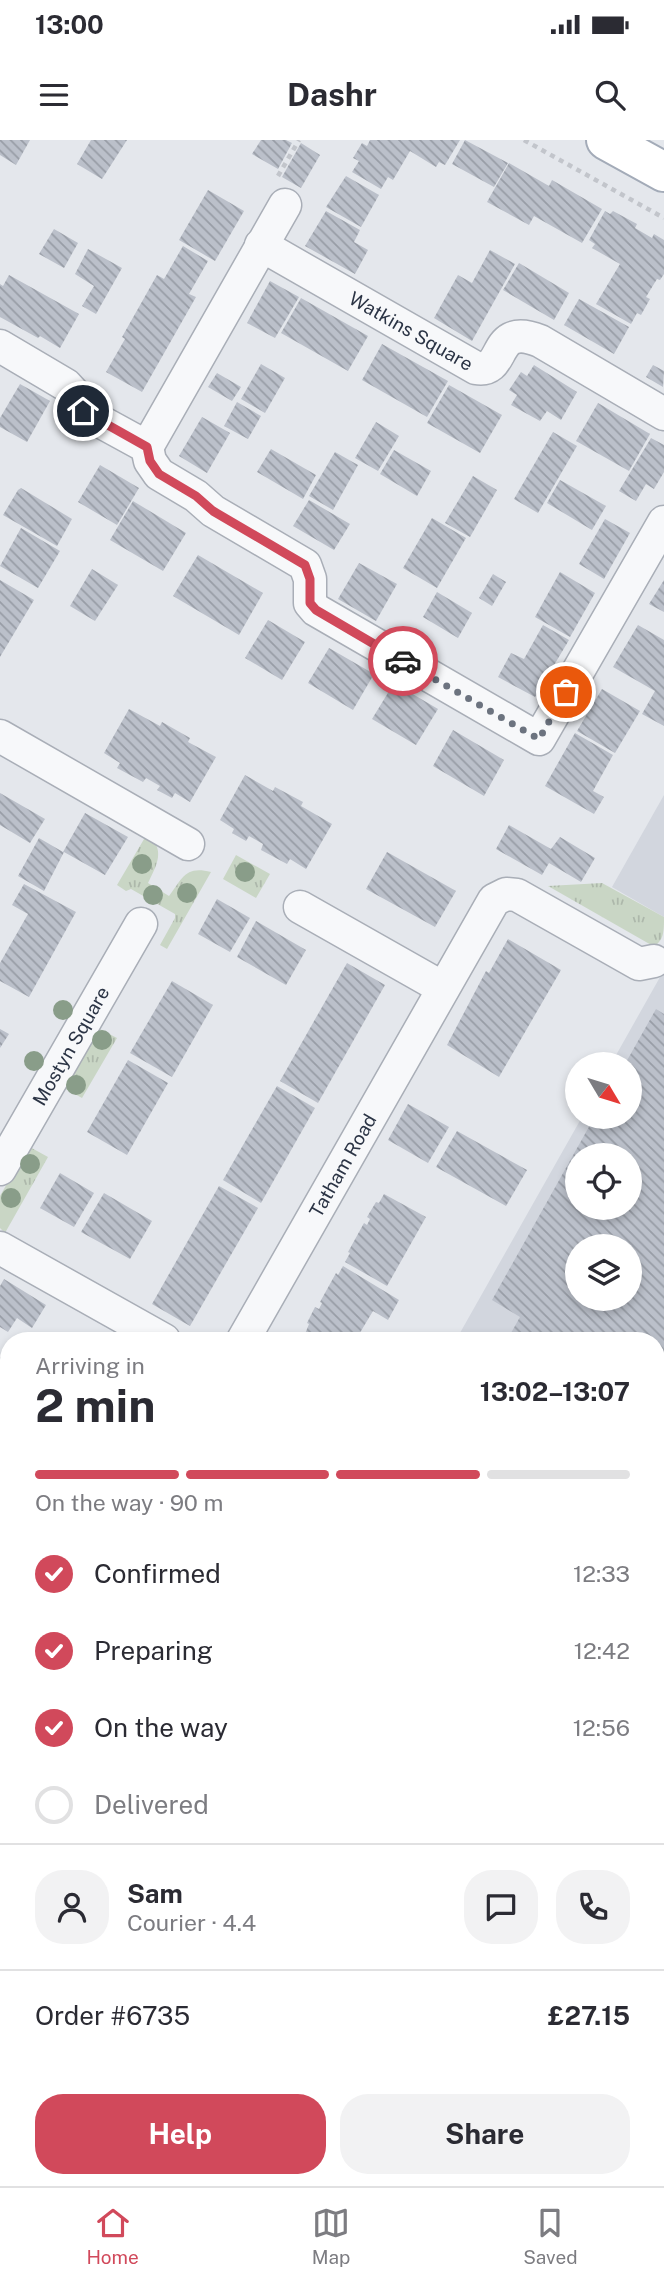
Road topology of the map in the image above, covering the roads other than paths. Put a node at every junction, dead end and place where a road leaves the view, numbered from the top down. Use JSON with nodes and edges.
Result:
{"nodes":[{"id":1,"x":609,"y":141,"type":"edge"},
{"id":2,"x":664,"y":172,"type":"edge"},
{"id":3,"x":280,"y":192,"type":"road end"},
{"id":4,"x":261,"y":245,"type":"junction"},
{"id":5,"x":0,"y":346,"type":"edge"},
{"id":6,"x":664,"y":414,"type":"edge"},
{"id":7,"x":147,"y":447,"type":"junction"},
{"id":8,"x":664,"y":522,"type":"edge"},
{"id":9,"x":0,"y":736,"type":"edge"},
{"id":10,"x":188,"y":844,"type":"dead end"},
{"id":11,"x":300,"y":907,"type":"dead end"},
{"id":12,"x":141,"y":924,"type":"dead end"},
{"id":13,"x":654,"y":961,"type":"dead end"},
{"id":14,"x":443,"y":988,"type":"junction"},
{"id":15,"x":0,"y":1170,"type":"edge"},
{"id":16,"x":0,"y":1248,"type":"edge"},
{"id":17,"x":150,"y":1332,"type":"edge"},
{"id":18,"x":248,"y":1332,"type":"edge"}],
"edges":[{"from":1,"to":2,"type":"main road"},
{"from":3,"to":4,"type":"street"},
{"from":4,"to":6,"type":"street","name":"Watkins Square"},
{"from":4,"to":7,"type":"street"},
{"from":5,"to":7,"type":"street"},
{"from":7,"to":8,"type":"street"},
{"from":9,"to":10,"type":"street"},
{"from":11,"to":14,"type":"street"},
{"from":12,"to":15,"type":"street","name":"Mostyn Square"},
{"from":13,"to":14,"type":"street","name":"Tatham Road"},
{"from":14,"to":18,"type":"street","name":"Tatham Road"},
{"from":16,"to":17,"type":"street"}]}
